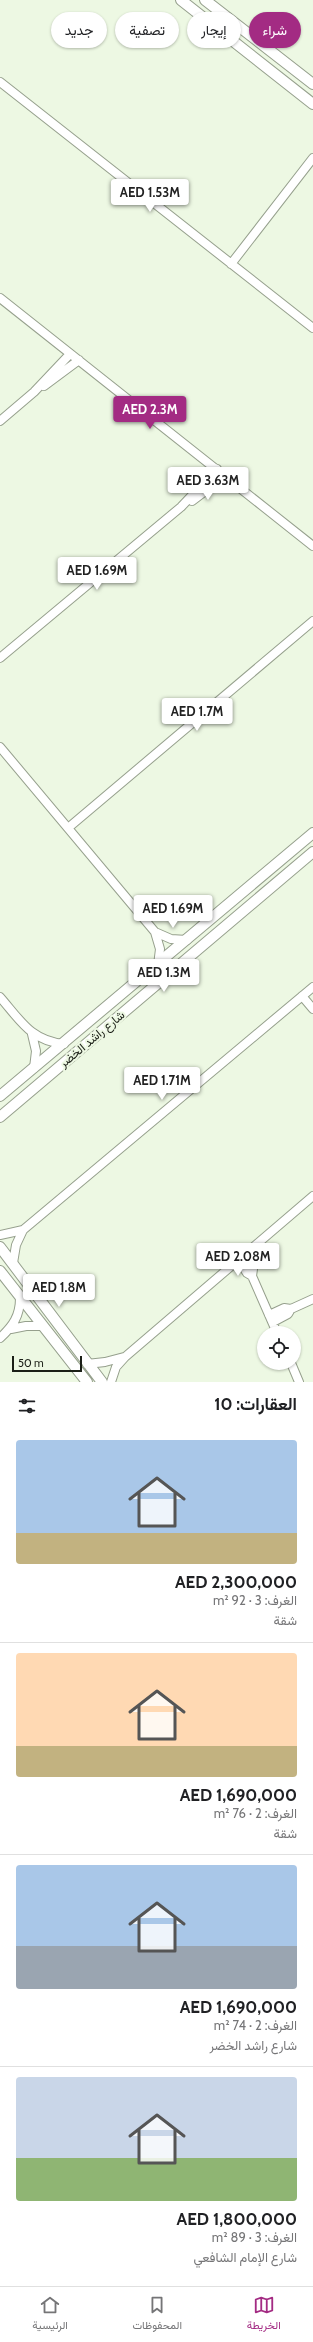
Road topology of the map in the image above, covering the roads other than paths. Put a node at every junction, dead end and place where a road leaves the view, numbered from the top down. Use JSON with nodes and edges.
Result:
{"nodes":[{"id":1,"x":181,"y":0,"type":"edge"},
{"id":2,"x":205,"y":0,"type":"edge"},
{"id":3,"x":0,"y":82,"type":"edge"},
{"id":4,"x":313,"y":84,"type":"edge"},
{"id":5,"x":313,"y":104,"type":"edge"},
{"id":6,"x":313,"y":158,"type":"edge"},
{"id":7,"x":231,"y":264,"type":"junction"},
{"id":8,"x":0,"y":298,"type":"edge"},
{"id":9,"x":313,"y":328,"type":"edge"},
{"id":10,"x":70,"y":354,"type":"junction"},
{"id":11,"x":79,"y":360,"type":"junction"},
{"id":12,"x":34,"y":392,"type":"junction"},
{"id":13,"x":0,"y":421,"type":"edge"},
{"id":14,"x":217,"y":470,"type":"junction"},
{"id":15,"x":225,"y":476,"type":"junction"},
{"id":16,"x":181,"y":507,"type":"junction"},
{"id":17,"x":313,"y":546,"type":"edge"},
{"id":18,"x":313,"y":621,"type":"edge"},
{"id":19,"x":0,"y":658,"type":"edge"},
{"id":20,"x":0,"y":747,"type":"edge"},
{"id":21,"x":68,"y":828,"type":"junction"},
{"id":22,"x":313,"y":833,"type":"edge"},
{"id":23,"x":313,"y":852,"type":"edge"},
{"id":24,"x":156,"y":932,"type":"junction"},
{"id":25,"x":188,"y":940,"type":"junction"},
{"id":26,"x":157,"y":966,"type":"junction"},
{"id":27,"x":313,"y":987,"type":"edge"},
{"id":28,"x":302,"y":996,"type":"junction"},
{"id":29,"x":0,"y":997,"type":"edge"},
{"id":30,"x":313,"y":1009,"type":"edge"},
{"id":31,"x":32,"y":1034,"type":"junction"},
{"id":32,"x":64,"y":1044,"type":"junction"},
{"id":33,"x":34,"y":1068,"type":"junction"},
{"id":34,"x":0,"y":1096,"type":"edge"},
{"id":35,"x":0,"y":1117,"type":"edge"},
{"id":36,"x":313,"y":1196,"type":"edge"},
{"id":37,"x":23,"y":1230,"type":"junction"},
{"id":38,"x":0,"y":1235,"type":"edge"},
{"id":39,"x":0,"y":1246,"type":"edge"},
{"id":40,"x":245,"y":1253,"type":"junction"},
{"id":41,"x":238,"y":1259,"type":"junction"},
{"id":42,"x":13,"y":1263,"type":"junction"},
{"id":43,"x":0,"y":1271,"type":"edge"},
{"id":44,"x":252,"y":1276,"type":"junction"},
{"id":45,"x":20,"y":1298,"type":"junction"},
{"id":46,"x":313,"y":1299,"type":"edge"},
{"id":47,"x":271,"y":1318,"type":"junction"},
{"id":48,"x":42,"y":1326,"type":"junction"},
{"id":49,"x":274,"y":1326,"type":"edge"},
{"id":50,"x":11,"y":1329,"type":"junction"},
{"id":51,"x":0,"y":1338,"type":"edge"},
{"id":52,"x":124,"y":1357,"type":"junction"},
{"id":53,"x":87,"y":1364,"type":"junction"},
{"id":54,"x":294,"y":1370,"type":"edge"},
{"id":55,"x":87,"y":1382,"type":"edge"},
{"id":56,"x":102,"y":1382,"type":"edge"},
{"id":57,"x":111,"y":1382,"type":"edge"},
{"id":58,"x":299,"y":1382,"type":"edge"}],
"edges":[{"from":1,"to":5,"type":"street"},
{"from":2,"to":4,"type":"street"},
{"from":3,"to":7,"type":"street"},
{"from":6,"to":7,"type":"street"},
{"from":7,"to":9,"type":"street"},
{"from":8,"to":10,"type":"street"},
{"from":10,"to":11,"type":"street"},
{"from":10,"to":12,"type":"street"},
{"from":11,"to":12,"type":"street"},
{"from":11,"to":14,"type":"street"},
{"from":12,"to":13,"type":"street"},
{"from":14,"to":15,"type":"street"},
{"from":14,"to":16,"type":"street"},
{"from":15,"to":16,"type":"street"},
{"from":15,"to":17,"type":"street"},
{"from":16,"to":19,"type":"street"},
{"from":18,"to":21,"type":"street"},
{"from":20,"to":21,"type":"street"},
{"from":21,"to":24,"type":"street"},
{"from":22,"to":25,"type":"street","name":"شارع راشد الخضر"},
{"from":23,"to":35,"type":"street","name":"شارع راشد الخضر"},
{"from":24,"to":25,"type":"street"},
{"from":24,"to":26,"type":"street"},
{"from":25,"to":26,"type":"street","name":"شارع راشد الخضر"},
{"from":26,"to":32,"type":"street","name":"شارع راشد الخضر"},
{"from":27,"to":28,"type":"street"},
{"from":28,"to":30,"type":"street"},
{"from":28,"to":37,"type":"street"},
{"from":29,"to":31,"type":"street"},
{"from":31,"to":32,"type":"street"},
{"from":31,"to":33,"type":"street"},
{"from":32,"to":33,"type":"street","name":"شارع راشد الخضر"},
{"from":33,"to":34,"type":"street","name":"شارع راشد الخضر"},
{"from":36,"to":40,"type":"street"},
{"from":37,"to":38,"type":"street"},
{"from":37,"to":42,"type":"street"},
{"from":39,"to":42,"type":"street"},
{"from":40,"to":41,"type":"street"},
{"from":40,"to":44,"type":"street"},
{"from":41,"to":44,"type":"street"},
{"from":41,"to":52,"type":"street"},
{"from":42,"to":53,"type":"street"},
{"from":43,"to":45,"type":"street"},
{"from":44,"to":47,"type":"street"},
{"from":45,"to":48,"type":"street"},
{"from":45,"to":50,"type":"street"},
{"from":46,"to":47,"type":"street"},
{"from":47,"to":49,"type":"street"},
{"from":48,"to":50,"type":"street"},
{"from":48,"to":55,"type":"street"},
{"from":50,"to":51,"type":"street"},
{"from":52,"to":53,"type":"street"},
{"from":52,"to":57,"type":"street"},
{"from":53,"to":56,"type":"street"},
{"from":54,"to":58,"type":"street"}]}
